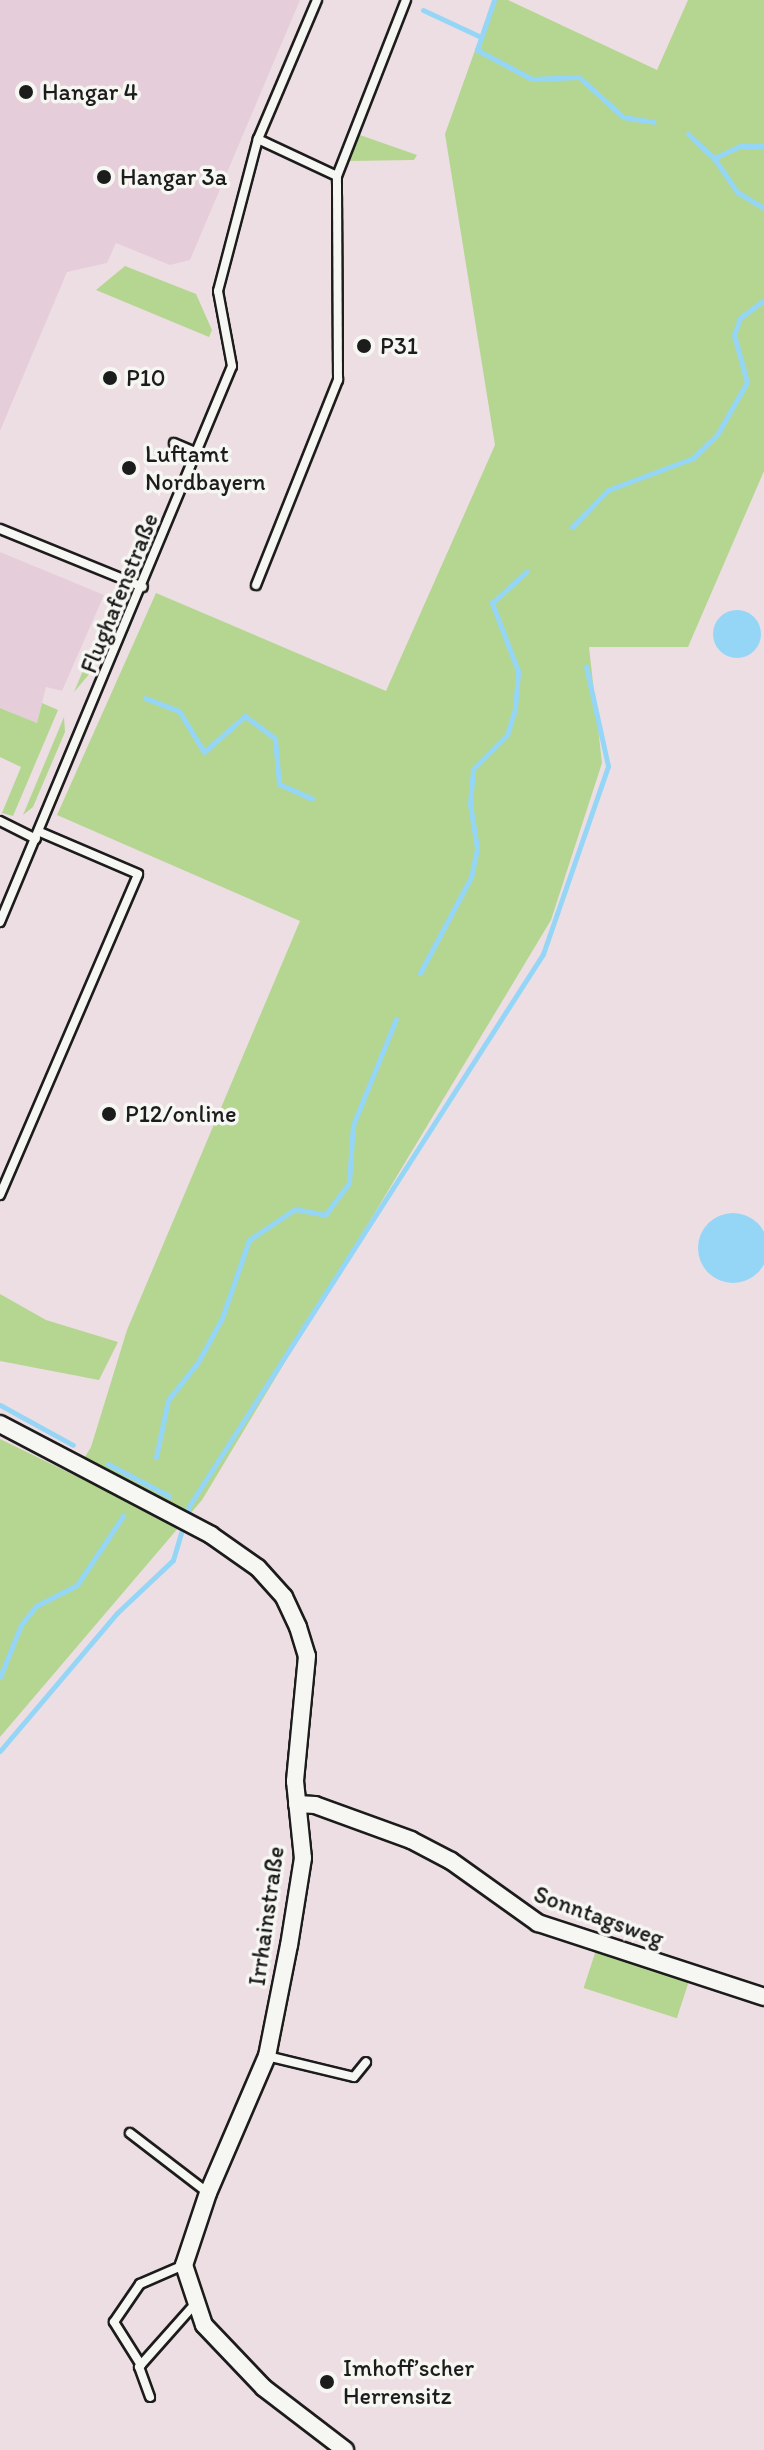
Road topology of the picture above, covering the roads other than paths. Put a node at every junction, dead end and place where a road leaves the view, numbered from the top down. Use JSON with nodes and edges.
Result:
{"nodes":[{"id":1,"x":317,"y":0,"type":"edge"},
{"id":2,"x":406,"y":0,"type":"edge"},
{"id":3,"x":258,"y":139,"type":"junction"},
{"id":4,"x":337,"y":176,"type":"junction"},
{"id":5,"x":174,"y":443,"type":"dead end"},
{"id":6,"x":197,"y":453,"type":"junction"},
{"id":7,"x":0,"y":529,"type":"edge"},
{"id":8,"x":256,"y":585,"type":"dead end"},
{"id":9,"x":143,"y":587,"type":"junction"},
{"id":10,"x":0,"y":821,"type":"edge"},
{"id":11,"x":38,"y":836,"type":"junction"},
{"id":12,"x":0,"y":922,"type":"edge"},
{"id":13,"x":0,"y":1195,"type":"edge"},
{"id":14,"x":0,"y":1424,"type":"edge"},
{"id":15,"x":297,"y":1804,"type":"junction"},
{"id":16,"x":764,"y":1997,"type":"edge"},
{"id":17,"x":267,"y":2056,"type":"junction"},
{"id":18,"x":366,"y":2062,"type":"dead end"},
{"id":19,"x":130,"y":2133,"type":"dead end"},
{"id":20,"x":208,"y":2193,"type":"junction"},
{"id":21,"x":184,"y":2265,"type":"junction"},
{"id":22,"x":195,"y":2304,"type":"junction"},
{"id":23,"x":141,"y":2365,"type":"junction"},
{"id":24,"x":150,"y":2397,"type":"dead end"},
{"id":25,"x":345,"y":2450,"type":"edge"}],
"edges":[{"from":1,"to":3,"type":"lane","name":"Flughafenstraße"},
{"from":2,"to":4,"type":"lane"},
{"from":3,"to":4,"type":"lane"},
{"from":3,"to":6,"type":"lane","name":"Flughafenstraße"},
{"from":4,"to":8,"type":"lane"},
{"from":5,"to":6,"type":"lane"},
{"from":6,"to":9,"type":"lane","name":"Flughafenstraße"},
{"from":7,"to":9,"type":"lane"},
{"from":9,"to":11,"type":"lane","name":"Flughafenstraße"},
{"from":10,"to":11,"type":"lane"},
{"from":11,"to":12,"type":"lane","name":"Flughafenstraße"},
{"from":11,"to":13,"type":"lane"},
{"from":14,"to":15,"type":"street","name":"Irrhainstraße"},
{"from":15,"to":16,"type":"street","name":"Sonntagsweg"},
{"from":15,"to":17,"type":"street","name":"Irrhainstraße"},
{"from":17,"to":18,"type":"lane"},
{"from":17,"to":20,"type":"street","name":"Irrhainstraße"},
{"from":19,"to":20,"type":"lane"},
{"from":20,"to":21,"type":"street","name":"Irrhainstraße"},
{"from":21,"to":22,"type":"street"},
{"from":21,"to":23,"type":"lane"},
{"from":22,"to":23,"type":"lane"},
{"from":22,"to":25,"type":"street"},
{"from":23,"to":24,"type":"lane"}]}
